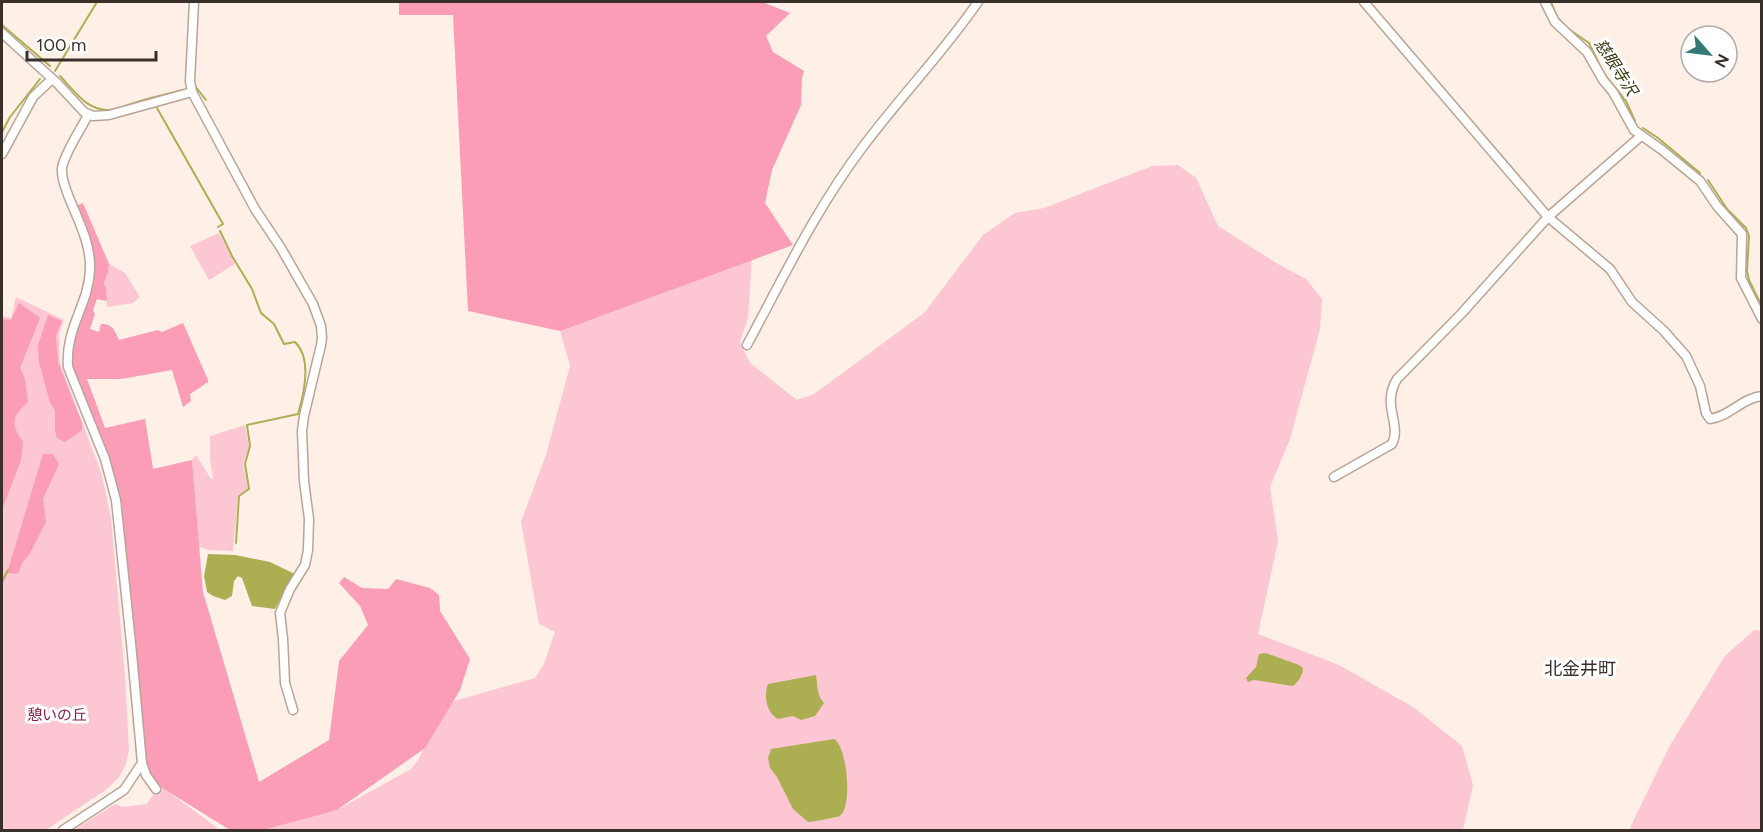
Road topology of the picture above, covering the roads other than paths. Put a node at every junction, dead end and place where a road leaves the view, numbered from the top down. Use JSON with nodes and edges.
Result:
{"nodes":[{"id":1,"x":194,"y":2,"type":"edge"},
{"id":2,"x":978,"y":2,"type":"edge"},
{"id":3,"x":1364,"y":2,"type":"edge"},
{"id":4,"x":1545,"y":2,"type":"edge"},
{"id":5,"x":2,"y":33,"type":"edge"},
{"id":6,"x":52,"y":79,"type":"junction"},
{"id":7,"x":192,"y":92,"type":"junction"},
{"id":8,"x":88,"y":115,"type":"junction"},
{"id":9,"x":1641,"y":136,"type":"junction"},
{"id":10,"x":2,"y":154,"type":"edge"},
{"id":11,"x":1548,"y":217,"type":"junction"},
{"id":12,"x":1761,"y":319,"type":"edge"},
{"id":13,"x":747,"y":345,"type":"dead end"},
{"id":14,"x":1761,"y":396,"type":"edge"},
{"id":15,"x":1334,"y":477,"type":"dead end"},
{"id":16,"x":293,"y":710,"type":"dead end"},
{"id":17,"x":142,"y":763,"type":"junction"},
{"id":18,"x":156,"y":789,"type":"dead end"},
{"id":19,"x":63,"y":831,"type":"edge"}],
"edges":[{"from":1,"to":7,"type":"street"},
{"from":2,"to":13,"type":"street"},
{"from":3,"to":11,"type":"street"},
{"from":4,"to":9,"type":"street"},
{"from":5,"to":6,"type":"street"},
{"from":6,"to":8,"type":"street"},
{"from":6,"to":10,"type":"street"},
{"from":7,"to":8,"type":"street"},
{"from":7,"to":16,"type":"street"},
{"from":8,"to":17,"type":"street"},
{"from":9,"to":11,"type":"street"},
{"from":9,"to":12,"type":"street"},
{"from":11,"to":14,"type":"street"},
{"from":11,"to":15,"type":"street"},
{"from":17,"to":18,"type":"street"},
{"from":17,"to":19,"type":"street"}]}
